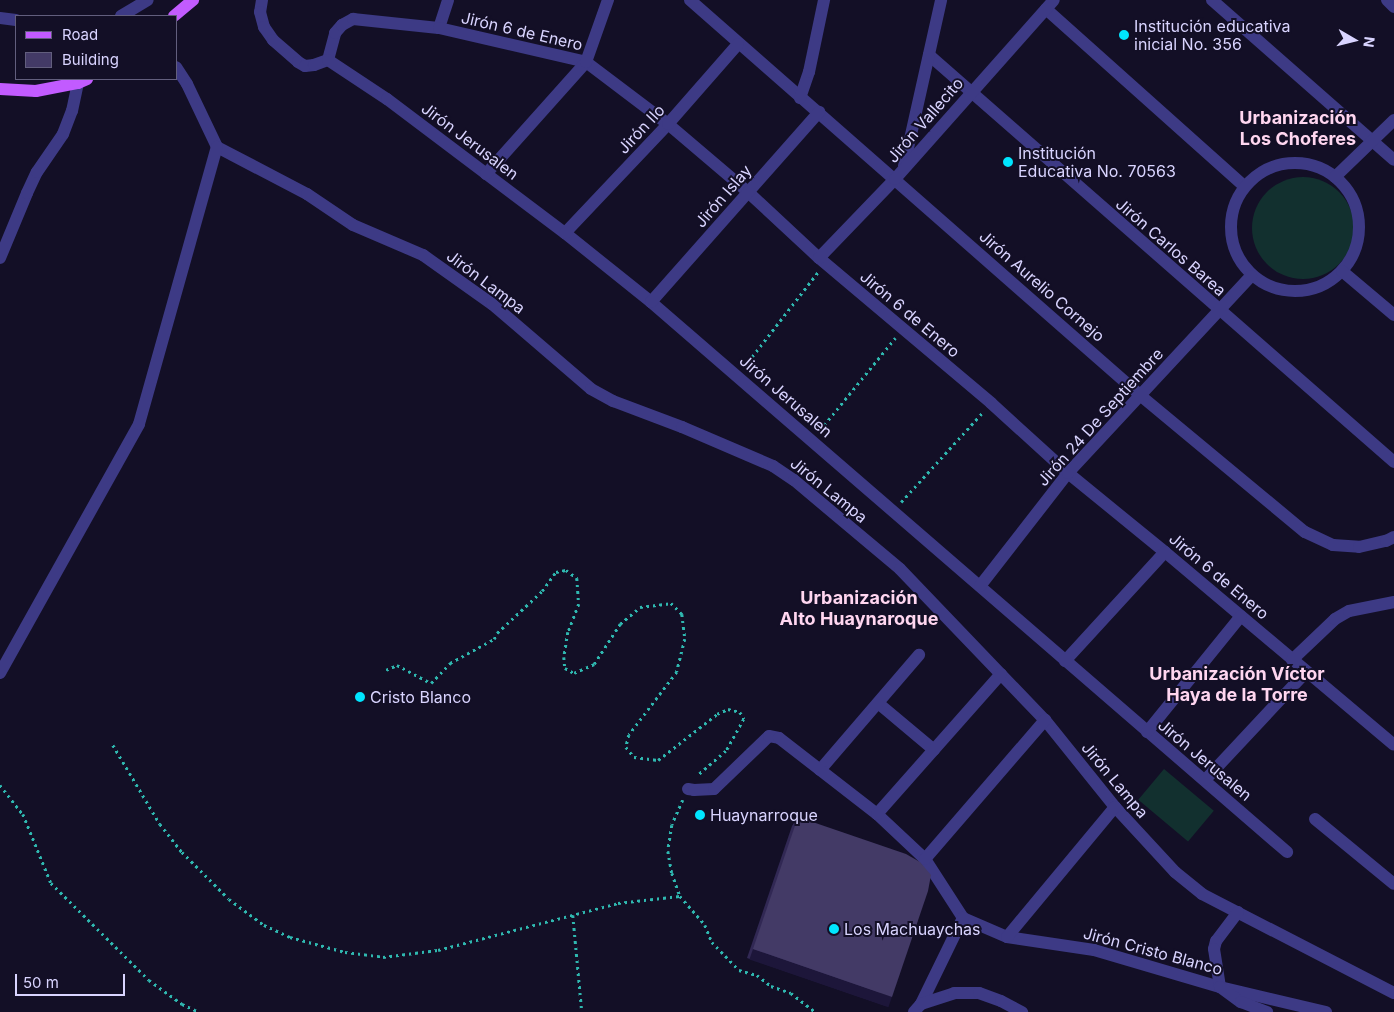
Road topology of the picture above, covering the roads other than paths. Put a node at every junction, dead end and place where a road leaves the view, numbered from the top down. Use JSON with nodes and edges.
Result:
{"nodes":[{"id":1,"x":148,"y":0,"type":"edge"},
{"id":2,"x":193,"y":0,"type":"edge"},
{"id":3,"x":262,"y":0,"type":"edge"},
{"id":4,"x":448,"y":0,"type":"edge"},
{"id":5,"x":608,"y":0,"type":"edge"},
{"id":6,"x":690,"y":0,"type":"edge"},
{"id":7,"x":824,"y":0,"type":"edge"},
{"id":8,"x":941,"y":0,"type":"edge"},
{"id":9,"x":1212,"y":0,"type":"edge"},
{"id":10,"x":1386,"y":0,"type":"edge"},
{"id":11,"x":1050,"y":5,"type":"edge"},
{"id":12,"x":1394,"y":6,"type":"edge"},
{"id":13,"x":123,"y":15,"type":"edge"},
{"id":14,"x":175,"y":15,"type":"edge"},
{"id":15,"x":0,"y":18,"type":"edge"},
{"id":16,"x":15,"y":20,"type":"edge"},
{"id":17,"x":439,"y":28,"type":"junction"},
{"id":18,"x":738,"y":44,"type":"junction"},
{"id":19,"x":929,"y":56,"type":"junction"},
{"id":20,"x":328,"y":60,"type":"junction"},
{"id":21,"x":586,"y":62,"type":"junction"},
{"id":22,"x":178,"y":70,"type":"edge"},
{"id":23,"x":82,"y":81,"type":"edge"},
{"id":24,"x":0,"y":89,"type":"edge"},
{"id":25,"x":970,"y":93,"type":"junction"},
{"id":26,"x":800,"y":98,"type":"junction"},
{"id":27,"x":819,"y":112,"type":"junction"},
{"id":28,"x":1394,"y":120,"type":"edge"},
{"id":29,"x":668,"y":124,"type":"junction"},
{"id":30,"x":1373,"y":142,"type":"junction"},
{"id":31,"x":217,"y":147,"type":"junction"},
{"id":32,"x":1394,"y":160,"type":"edge"},
{"id":33,"x":904,"y":168,"type":"junction"},
{"id":34,"x":486,"y":174,"type":"junction"},
{"id":35,"x":1335,"y":177,"type":"junction"},
{"id":36,"x":895,"y":179,"type":"junction"},
{"id":37,"x":1244,"y":186,"type":"junction"},
{"id":38,"x":748,"y":192,"type":"junction"},
{"id":39,"x":565,"y":233,"type":"junction"},
{"id":40,"x":0,"y":258,"type":"edge"},
{"id":41,"x":822,"y":261,"type":"junction"},
{"id":42,"x":1342,"y":271,"type":"junction"},
{"id":43,"x":1251,"y":276,"type":"junction"},
{"id":44,"x":651,"y":302,"type":"junction"},
{"id":45,"x":1219,"y":311,"type":"junction"},
{"id":46,"x":1394,"y":315,"type":"edge"},
{"id":47,"x":1141,"y":396,"type":"junction"},
{"id":48,"x":1394,"y":462,"type":"edge"},
{"id":49,"x":1068,"y":473,"type":"junction"},
{"id":50,"x":1394,"y":537,"type":"edge"},
{"id":51,"x":1165,"y":552,"type":"junction"},
{"id":52,"x":980,"y":586,"type":"junction"},
{"id":53,"x":1394,"y":602,"type":"edge"},
{"id":54,"x":1241,"y":616,"type":"junction"},
{"id":55,"x":919,"y":655,"type":"dead end"},
{"id":56,"x":1292,"y":660,"type":"junction"},
{"id":57,"x":1065,"y":661,"type":"junction"},
{"id":58,"x":1306,"y":672,"type":"junction"},
{"id":59,"x":0,"y":673,"type":"edge"},
{"id":60,"x":1001,"y":674,"type":"junction"},
{"id":61,"x":878,"y":703,"type":"junction"},
{"id":62,"x":1045,"y":720,"type":"junction"},
{"id":63,"x":1147,"y":732,"type":"junction"},
{"id":64,"x":1394,"y":745,"type":"edge"},
{"id":65,"x":934,"y":750,"type":"junction"},
{"id":66,"x":820,"y":770,"type":"junction"},
{"id":67,"x":1204,"y":780,"type":"junction"},
{"id":68,"x":688,"y":788,"type":"road end"},
{"id":69,"x":1115,"y":807,"type":"junction"},
{"id":70,"x":877,"y":814,"type":"junction"},
{"id":71,"x":1315,"y":819,"type":"dead end"},
{"id":72,"x":1287,"y":852,"type":"dead end"},
{"id":73,"x":925,"y":859,"type":"junction"},
{"id":74,"x":1394,"y":884,"type":"edge"},
{"id":75,"x":1238,"y":912,"type":"junction"},
{"id":76,"x":963,"y":918,"type":"junction"},
{"id":77,"x":1007,"y":937,"type":"junction"},
{"id":78,"x":1220,"y":986,"type":"junction"},
{"id":79,"x":1394,"y":993,"type":"edge"},
{"id":80,"x":917,"y":1008,"type":"edge"},
{"id":81,"x":1022,"y":1012,"type":"edge"},
{"id":82,"x":1267,"y":1012,"type":"edge"},
{"id":83,"x":1326,"y":1012,"type":"edge"}],
"edges":[{"from":1,"to":13,"type":"street"},
{"from":2,"to":14,"type":"main road"},
{"from":3,"to":20,"type":"street"},
{"from":4,"to":17,"type":"street"},
{"from":5,"to":21,"type":"street"},
{"from":6,"to":18,"type":"street","name":"Jirón Aurelio Cornejo"},
{"from":7,"to":26,"type":"street"},
{"from":8,"to":19,"type":"street"},
{"from":9,"to":30,"type":"street"},
{"from":10,"to":12,"type":"street"},
{"from":11,"to":25,"type":"street","name":"Jirón Vallecito"},
{"from":11,"to":37,"type":"street"},
{"from":15,"to":16,"type":"street"},
{"from":17,"to":20,"type":"street","name":"Jirón 6 de Enero"},
{"from":17,"to":21,"type":"street","name":"Jirón 6 de Enero"},
{"from":18,"to":26,"type":"street","name":"Jirón Aurelio Cornejo"},
{"from":18,"to":29,"type":"street","name":"Jirón Ilo"},
{"from":19,"to":25,"type":"street","name":"Jirón Carlos Barea"},
{"from":19,"to":33,"type":"street"},
{"from":20,"to":34,"type":"street","name":"Jirón Jerusalen"},
{"from":21,"to":29,"type":"street","name":"Jirón 6 de Enero"},
{"from":21,"to":34,"type":"street"},
{"from":22,"to":31,"type":"street"},
{"from":23,"to":24,"type":"main road"},
{"from":23,"to":40,"type":"street"},
{"from":25,"to":33,"type":"street","name":"Jirón Vallecito"},
{"from":25,"to":45,"type":"street","name":"Jirón Carlos Barea"},
{"from":26,"to":27,"type":"street","name":"Jirón Aurelio Cornejo"},
{"from":27,"to":36,"type":"street","name":"Jirón Aurelio Cornejo"},
{"from":27,"to":38,"type":"street","name":"Jirón Islay"},
{"from":28,"to":30,"type":"street"},
{"from":29,"to":38,"type":"street","name":"Jirón 6 de Enero"},
{"from":29,"to":39,"type":"street","name":"Jirón Ilo"},
{"from":30,"to":32,"type":"street"},
{"from":30,"to":35,"type":"street"},
{"from":31,"to":59,"type":"street"},
{"from":31,"to":60,"type":"street","name":"Jirón Lampa"},
{"from":33,"to":36,"type":"street","name":"Jirón Vallecito"},
{"from":34,"to":39,"type":"street","name":"Jirón Jerusalen"},
{"from":35,"to":37,"type":"street"},
{"from":35,"to":42,"type":"street"},
{"from":36,"to":41,"type":"street","name":"Jirón Vallecito"},
{"from":36,"to":47,"type":"street","name":"Jirón Aurelio Cornejo"},
{"from":37,"to":43,"type":"street"},
{"from":38,"to":41,"type":"street","name":"Jirón 6 de Enero"},
{"from":38,"to":44,"type":"street","name":"Jirón Islay"},
{"from":39,"to":44,"type":"street","name":"Jirón Jerusalen"},
{"from":41,"to":49,"type":"street","name":"Jirón 6 de Enero"},
{"from":42,"to":43,"type":"street"},
{"from":42,"to":46,"type":"street"},
{"from":43,"to":45,"type":"street","name":"Jirón 24 De Septiembre"},
{"from":44,"to":52,"type":"street","name":"Jirón Jerusalen"},
{"from":45,"to":47,"type":"street","name":"Jirón 24 De Septiembre"},
{"from":45,"to":48,"type":"street","name":"Jirón Carlos Barea"},
{"from":47,"to":49,"type":"street","name":"Jirón 24 De Septiembre"},
{"from":47,"to":50,"type":"street","name":"Jirón Aurelio Cornejo"},
{"from":49,"to":51,"type":"street","name":"Jirón 6 de Enero"},
{"from":49,"to":52,"type":"street","name":"Jirón 24 De Septiembre"},
{"from":51,"to":54,"type":"street","name":"Jirón 6 de Enero"},
{"from":51,"to":57,"type":"street"},
{"from":52,"to":57,"type":"street","name":"Jirón Jerusalen"},
{"from":53,"to":56,"type":"street"},
{"from":54,"to":56,"type":"street","name":"Jirón 6 de Enero"},
{"from":54,"to":63,"type":"street"},
{"from":55,"to":61,"type":"street"},
{"from":56,"to":58,"type":"street","name":"Jirón 6 de Enero"},
{"from":57,"to":63,"type":"street","name":"Jirón Jerusalen"},
{"from":58,"to":64,"type":"street","name":"Jirón 6 de Enero"},
{"from":58,"to":67,"type":"street"},
{"from":60,"to":62,"type":"street","name":"Jirón Lampa"},
{"from":60,"to":65,"type":"street"},
{"from":61,"to":65,"type":"street"},
{"from":61,"to":66,"type":"street"},
{"from":62,"to":69,"type":"street","name":"Jirón Lampa"},
{"from":62,"to":73,"type":"street"},
{"from":63,"to":67,"type":"street","name":"Jirón Jerusalen"},
{"from":65,"to":70,"type":"street"},
{"from":66,"to":68,"type":"street"},
{"from":66,"to":70,"type":"street"},
{"from":67,"to":72,"type":"street","name":"Jirón Jerusalen"},
{"from":69,"to":75,"type":"street","name":"Jirón Lampa"},
{"from":69,"to":77,"type":"street"},
{"from":70,"to":73,"type":"street"},
{"from":71,"to":74,"type":"street"},
{"from":73,"to":76,"type":"street"},
{"from":75,"to":78,"type":"street"},
{"from":75,"to":79,"type":"street","name":"Jirón Lampa"},
{"from":76,"to":77,"type":"street","name":"Jirón Cristo Blanco"},
{"from":76,"to":80,"type":"street"},
{"from":77,"to":78,"type":"street","name":"Jirón Cristo Blanco"},
{"from":78,"to":82,"type":"street"},
{"from":78,"to":83,"type":"street","name":"Jirón Cristo Blanco"},
{"from":80,"to":81,"type":"street"}]}
